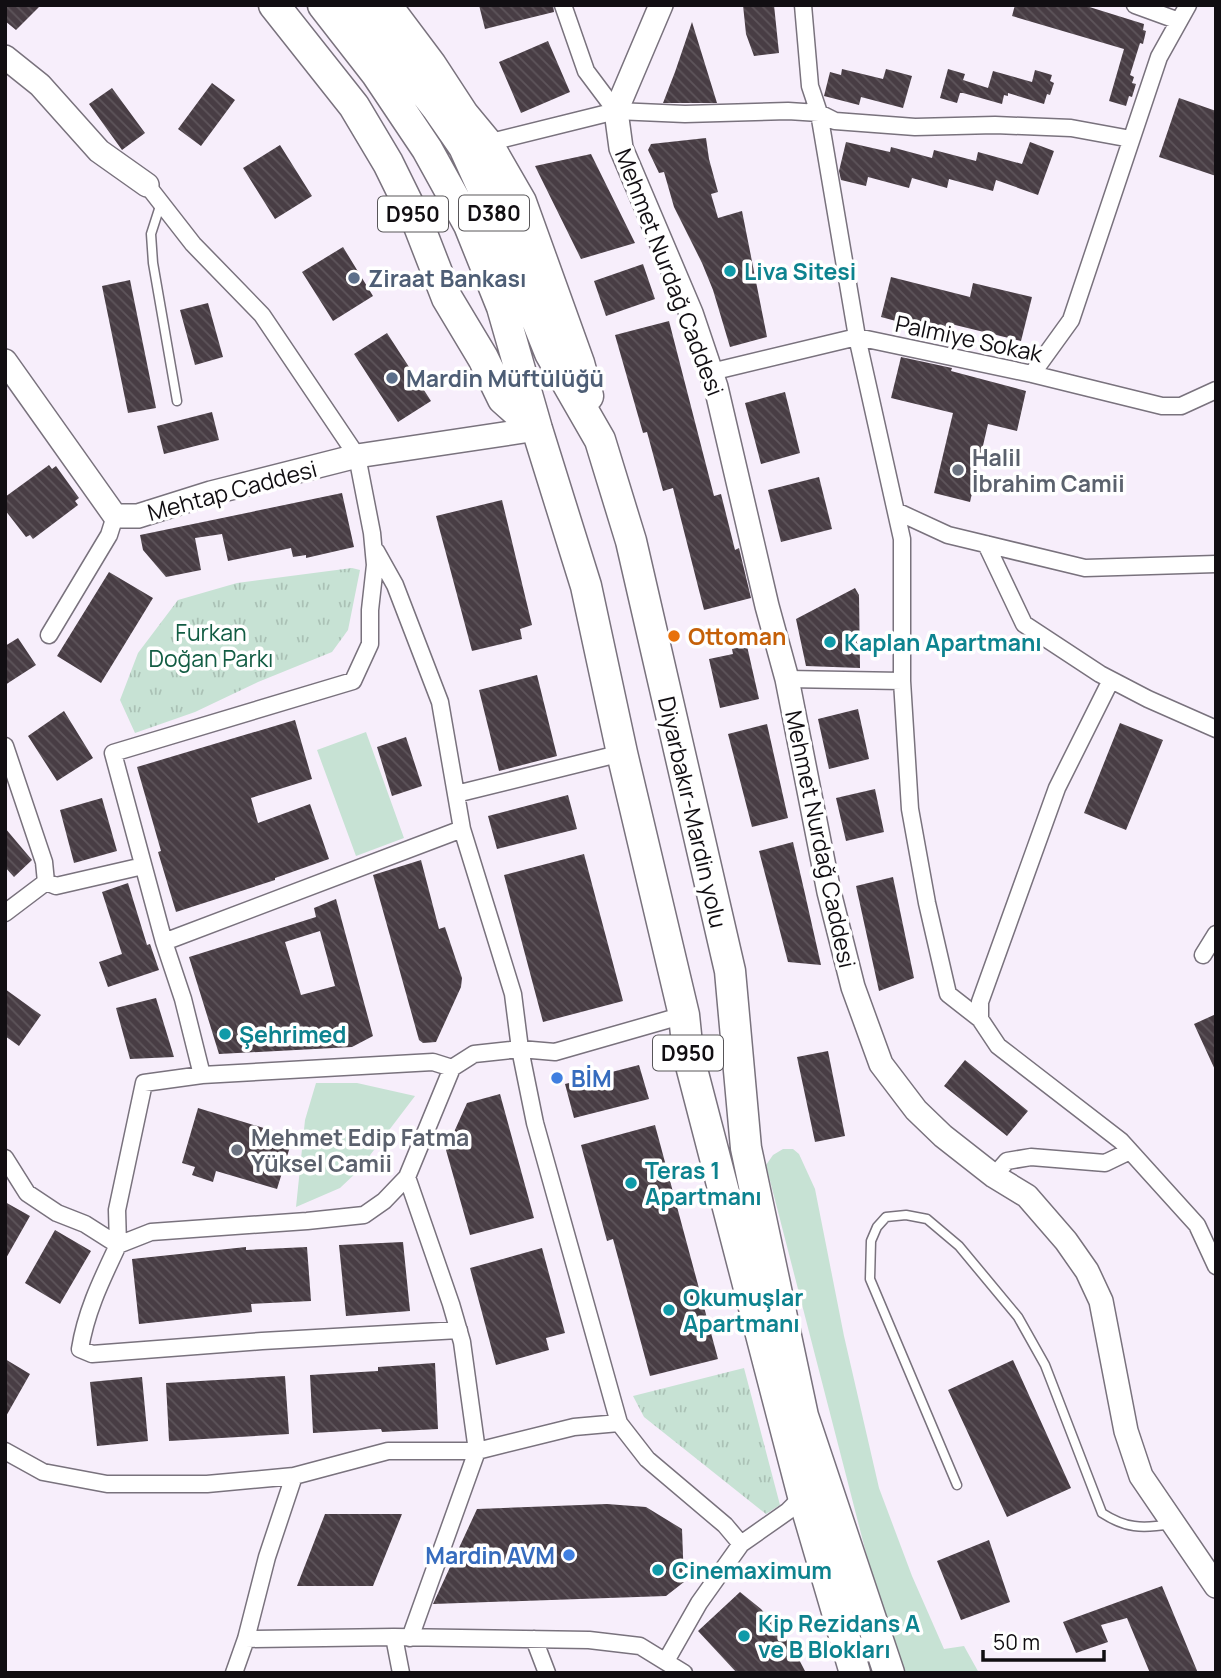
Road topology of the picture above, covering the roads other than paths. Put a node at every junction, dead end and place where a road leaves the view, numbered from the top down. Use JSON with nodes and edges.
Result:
{"nodes":[{"id":1,"x":274,"y":5,"type":"edge"},
{"id":2,"x":323,"y":5,"type":"edge"},
{"id":3,"x":356,"y":5,"type":"edge"},
{"id":4,"x":386,"y":5,"type":"edge"},
{"id":5,"x":563,"y":5,"type":"edge"},
{"id":6,"x":661,"y":5,"type":"edge"},
{"id":7,"x":803,"y":5,"type":"edge"},
{"id":8,"x":1135,"y":5,"type":"edge"},
{"id":9,"x":1188,"y":5,"type":"edge"},
{"id":10,"x":1179,"y":21,"type":"junction"},
{"id":11,"x":5,"y":57,"type":"edge"},
{"id":12,"x":616,"y":111,"type":"junction"},
{"id":13,"x":819,"y":113,"type":"junction"},
{"id":14,"x":1131,"y":139,"type":"junction"},
{"id":15,"x":487,"y":143,"type":"junction"},
{"id":16,"x":146,"y":185,"type":"joint"},
{"id":17,"x":161,"y":203,"type":"junction"},
{"id":18,"x":857,"y":337,"type":"junction"},
{"id":19,"x":5,"y":361,"type":"edge"},
{"id":20,"x":710,"y":372,"type":"junction"},
{"id":21,"x":1032,"y":374,"type":"junction"},
{"id":22,"x":1216,"y":390,"type":"edge"},
{"id":23,"x":177,"y":401,"type":"dead end"},
{"id":24,"x":537,"y":429,"type":"junction"},
{"id":25,"x":600,"y":440,"type":"junction"},
{"id":26,"x":357,"y":456,"type":"junction"},
{"id":27,"x":896,"y":511,"type":"junction"},
{"id":28,"x":115,"y":516,"type":"junction"},
{"id":29,"x":986,"y":544,"type":"junction"},
{"id":30,"x":374,"y":547,"type":"junction"},
{"id":31,"x":1216,"y":564,"type":"edge"},
{"id":32,"x":49,"y":635,"type":"dead end"},
{"id":33,"x":787,"y":679,"type":"junction"},
{"id":34,"x":1111,"y":680,"type":"junction"},
{"id":35,"x":902,"y":681,"type":"junction"},
{"id":36,"x":1216,"y":729,"type":"edge"},
{"id":37,"x":5,"y":746,"type":"edge"},
{"id":38,"x":622,"y":754,"type":"junction"},
{"id":39,"x":456,"y":794,"type":"junction"},
{"id":40,"x":462,"y":829,"type":"junction"},
{"id":41,"x":142,"y":866,"type":"junction"},
{"id":42,"x":46,"y":882,"type":"junction"},
{"id":43,"x":5,"y":913,"type":"edge"},
{"id":44,"x":1216,"y":934,"type":"edge"},
{"id":45,"x":164,"y":942,"type":"junction"},
{"id":46,"x":1203,"y":955,"type":"dead end"},
{"id":47,"x":684,"y":1015,"type":"junction"},
{"id":48,"x":980,"y":1019,"type":"junction"},
{"id":49,"x":520,"y":1049,"type":"junction"},
{"id":50,"x":452,"y":1068,"type":"junction"},
{"id":51,"x":202,"y":1076,"type":"junction"},
{"id":52,"x":1130,"y":1151,"type":"junction"},
{"id":53,"x":5,"y":1158,"type":"edge"},
{"id":54,"x":994,"y":1175,"type":"junction"},
{"id":55,"x":407,"y":1177,"type":"junction"},
{"id":56,"x":118,"y":1245,"type":"junction"},
{"id":57,"x":1216,"y":1266,"type":"edge"},
{"id":58,"x":459,"y":1330,"type":"junction"},
{"id":59,"x":619,"y":1423,"type":"junction"},
{"id":60,"x":5,"y":1451,"type":"edge"},
{"id":61,"x":477,"y":1451,"type":"junction"},
{"id":62,"x":294,"y":1476,"type":"junction"},
{"id":63,"x":957,"y":1485,"type":"dead end"},
{"id":64,"x":803,"y":1496,"type":"junction"},
{"id":65,"x":1173,"y":1524,"type":"junction"},
{"id":66,"x":741,"y":1544,"type":"junction"},
{"id":67,"x":1216,"y":1586,"type":"edge"},
{"id":68,"x":402,"y":1637,"type":"junction"},
{"id":69,"x":246,"y":1639,"type":"junction"},
{"id":70,"x":534,"y":1639,"type":"junction"},
{"id":71,"x":666,"y":1661,"type":"junction"},
{"id":72,"x":234,"y":1673,"type":"edge"},
{"id":73,"x":401,"y":1673,"type":"edge"},
{"id":74,"x":547,"y":1673,"type":"edge"},
{"id":75,"x":684,"y":1673,"type":"edge"},
{"id":76,"x":855,"y":1673,"type":"edge"},
{"id":77,"x":889,"y":1673,"type":"edge"}],
"edges":[{"from":1,"to":24,"type":"highway","number":"D950"},
{"from":2,"to":24,"type":"highway","number":"D380"},
{"from":3,"to":25,"type":"highway","name":"Diyarbakır-Mardin yolu","number":"D380"},
{"from":4,"to":15,"type":"highway","number":"D950"},
{"from":5,"to":12,"type":"street"},
{"from":6,"to":12,"type":"street"},
{"from":7,"to":13,"type":"street"},
{"from":8,"to":10,"type":"street"},
{"from":9,"to":10,"type":"street"},
{"from":10,"to":14,"type":"street"},
{"from":11,"to":16,"type":"street"},
{"from":12,"to":13,"type":"street"},
{"from":12,"to":15,"type":"street"},
{"from":12,"to":20,"type":"street","name":"Mehmet Nurdağ Caddesi"},
{"from":13,"to":14,"type":"street"},
{"from":13,"to":18,"type":"street"},
{"from":14,"to":21,"type":"street"},
{"from":15,"to":25,"type":"highway","number":"D950"},
{"from":16,"to":17,"type":"street"},
{"from":17,"to":23,"type":"lane"},
{"from":17,"to":26,"type":"street"},
{"from":18,"to":20,"type":"street","name":"Palmiye Sokak"},
{"from":18,"to":21,"type":"street","name":"Palmiye Sokak"},
{"from":18,"to":27,"type":"street"},
{"from":19,"to":28,"type":"street","name":"Mehtap Caddesi"},
{"from":20,"to":33,"type":"street","name":"Mehmet Nurdağ Caddesi"},
{"from":21,"to":22,"type":"street","name":"Palmiye Sokak"},
{"from":24,"to":26,"type":"street","name":"Mehtap Caddesi"},
{"from":24,"to":38,"type":"highway","number":"D950"},
{"from":25,"to":77,"type":"highway","name":"Diyarbakır-Mardin yolu","number":"D950"},
{"from":26,"to":28,"type":"street","name":"Mehtap Caddesi"},
{"from":26,"to":30,"type":"street"},
{"from":27,"to":29,"type":"street"},
{"from":27,"to":35,"type":"street"},
{"from":28,"to":32,"type":"street"},
{"from":29,"to":31,"type":"street"},
{"from":29,"to":34,"type":"street"},
{"from":30,"to":39,"type":"street"},
{"from":30,"to":41,"type":"street"},
{"from":33,"to":35,"type":"street"},
{"from":33,"to":54,"type":"street","name":"Mehmet Nurdağ Caddesi"},
{"from":34,"to":36,"type":"street"},
{"from":34,"to":48,"type":"street"},
{"from":35,"to":48,"type":"street"},
{"from":37,"to":42,"type":"street"},
{"from":38,"to":39,"type":"street"},
{"from":38,"to":47,"type":"highway","number":"D950"},
{"from":39,"to":40,"type":"street"},
{"from":40,"to":45,"type":"street"},
{"from":40,"to":49,"type":"street"},
{"from":41,"to":42,"type":"street"},
{"from":41,"to":45,"type":"street"},
{"from":42,"to":43,"type":"street"},
{"from":44,"to":46,"type":"street"},
{"from":45,"to":51,"type":"street"},
{"from":47,"to":49,"type":"street"},
{"from":47,"to":64,"type":"highway","number":"D950"},
{"from":48,"to":52,"type":"street"},
{"from":49,"to":50,"type":"street"},
{"from":49,"to":59,"type":"street"},
{"from":50,"to":51,"type":"street"},
{"from":50,"to":55,"type":"street"},
{"from":51,"to":56,"type":"street"},
{"from":52,"to":54,"type":"street"},
{"from":52,"to":57,"type":"street"},
{"from":53,"to":56,"type":"street"},
{"from":54,"to":65,"type":"street","name":"Mehmet Nurdağ Caddesi"},
{"from":55,"to":56,"type":"street"},
{"from":55,"to":58,"type":"street"},
{"from":56,"to":58,"type":"street"},
{"from":58,"to":61,"type":"street"},
{"from":59,"to":61,"type":"street"},
{"from":59,"to":66,"type":"street"},
{"from":60,"to":62,"type":"street"},
{"from":61,"to":62,"type":"street"},
{"from":61,"to":68,"type":"street"},
{"from":62,"to":69,"type":"street"},
{"from":63,"to":65,"type":"lane"},
{"from":64,"to":66,"type":"street"},
{"from":64,"to":76,"type":"highway","number":"D950"},
{"from":65,"to":67,"type":"street","name":"Mehmet Nurdağ Caddesi"},
{"from":66,"to":71,"type":"street"},
{"from":68,"to":69,"type":"street"},
{"from":68,"to":70,"type":"street"},
{"from":68,"to":73,"type":"street"},
{"from":69,"to":72,"type":"street"},
{"from":70,"to":71,"type":"street"},
{"from":70,"to":74,"type":"street"},
{"from":71,"to":75,"type":"street"}]}
